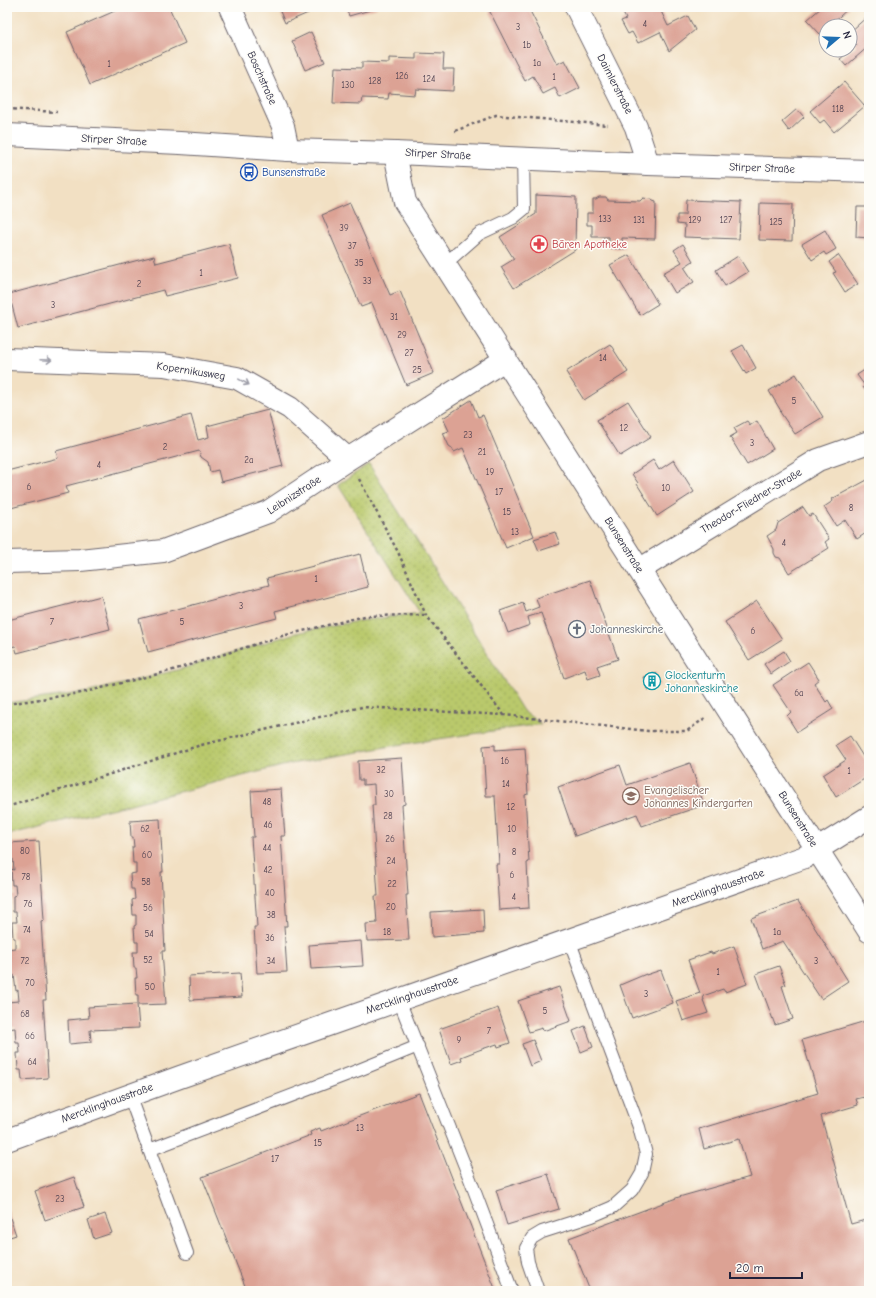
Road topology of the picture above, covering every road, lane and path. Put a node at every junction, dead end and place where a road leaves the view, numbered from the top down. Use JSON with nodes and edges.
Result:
{"nodes":[{"id":1,"x":230,"y":7,"type":"edge"},
{"id":2,"x":576,"y":7,"type":"edge"},
{"id":3,"x":7,"y":109,"type":"edge"},
{"id":4,"x":62,"y":112,"type":"dead end"},
{"id":5,"x":636,"y":127,"type":"junction"},
{"id":6,"x":454,"y":131,"type":"dead end"},
{"id":7,"x":7,"y":135,"type":"edge"},
{"id":8,"x":288,"y":150,"type":"junction"},
{"id":9,"x":395,"y":152,"type":"junction"},
{"id":10,"x":523,"y":158,"type":"junction"},
{"id":11,"x":648,"y":164,"type":"junction"},
{"id":12,"x":869,"y":171,"type":"edge"},
{"id":13,"x":445,"y":264,"type":"junction"},
{"id":14,"x":7,"y":359,"type":"edge"},
{"id":15,"x":506,"y":359,"type":"junction"},
{"id":16,"x":869,"y":442,"type":"edge"},
{"id":17,"x":348,"y":459,"type":"junction"},
{"id":18,"x":7,"y":562,"type":"edge"},
{"id":19,"x":639,"y":570,"type":"junction"},
{"id":20,"x":426,"y":615,"type":"junction"},
{"id":21,"x":7,"y":704,"type":"edge"},
{"id":22,"x":725,"y":704,"type":"junction"},
{"id":23,"x":504,"y":715,"type":"junction"},
{"id":24,"x":7,"y":807,"type":"edge"},
{"id":25,"x":869,"y":817,"type":"edge"},
{"id":26,"x":818,"y":850,"type":"junction"},
{"id":27,"x":869,"y":932,"type":"edge"},
{"id":28,"x":569,"y":940,"type":"junction"},
{"id":29,"x":400,"y":1000,"type":"junction"},
{"id":30,"x":418,"y":1046,"type":"junction"},
{"id":31,"x":129,"y":1095,"type":"junction"},
{"id":32,"x":7,"y":1140,"type":"edge"},
{"id":33,"x":149,"y":1150,"type":"junction"},
{"id":34,"x":187,"y":1253,"type":"dead end"},
{"id":35,"x":512,"y":1291,"type":"edge"},
{"id":36,"x":538,"y":1291,"type":"edge"}],
"edges":[{"from":1,"to":8,"type":"street","name":"Boschstraße"},
{"from":2,"to":5,"type":"street","name":"Daimlerstraße"},
{"from":3,"to":4,"type":"path"},
{"from":5,"to":6,"type":"path"},
{"from":5,"to":11,"type":"street","name":"Daimlerstraße"},
{"from":7,"to":8,"type":"street","name":"Stirper Straße"},
{"from":8,"to":9,"type":"street","name":"Stirper Straße"},
{"from":9,"to":10,"type":"street","name":"Stirper Straße"},
{"from":9,"to":13,"type":"street","name":"Bunsenstraße"},
{"from":10,"to":11,"type":"street","name":"Stirper Straße"},
{"from":10,"to":13,"type":"lane"},
{"from":11,"to":12,"type":"street","name":"Stirper Straße"},
{"from":13,"to":15,"type":"street","name":"Bunsenstraße"},
{"from":14,"to":17,"type":"street","name":"Kopernikusweg","one_way":true},
{"from":15,"to":17,"type":"street","name":"Leibnizstraße"},
{"from":15,"to":19,"type":"street","name":"Bunsenstraße"},
{"from":16,"to":19,"type":"street","name":"Theodor-Fliedner-Straße"},
{"from":17,"to":18,"type":"street","name":"Leibnizstraße"},
{"from":17,"to":20,"type":"path"},
{"from":19,"to":22,"type":"street","name":"Bunsenstraße"},
{"from":20,"to":21,"type":"path"},
{"from":20,"to":23,"type":"path"},
{"from":22,"to":23,"type":"path"},
{"from":22,"to":26,"type":"street","name":"Bunsenstraße"},
{"from":23,"to":24,"type":"path"},
{"from":25,"to":26,"type":"street","name":"Mercklinghausstraße"},
{"from":26,"to":27,"type":"street","name":"Bunsenstraße"},
{"from":26,"to":28,"type":"street","name":"Mercklinghausstraße"},
{"from":28,"to":29,"type":"street","name":"Mercklinghausstraße"},
{"from":28,"to":36,"type":"lane"},
{"from":29,"to":30,"type":"lane"},
{"from":29,"to":31,"type":"street","name":"Mercklinghausstraße"},
{"from":30,"to":33,"type":"lane"},
{"from":30,"to":35,"type":"lane"},
{"from":31,"to":32,"type":"street","name":"Mercklinghausstraße"},
{"from":31,"to":33,"type":"lane"},
{"from":33,"to":34,"type":"lane"}]}
